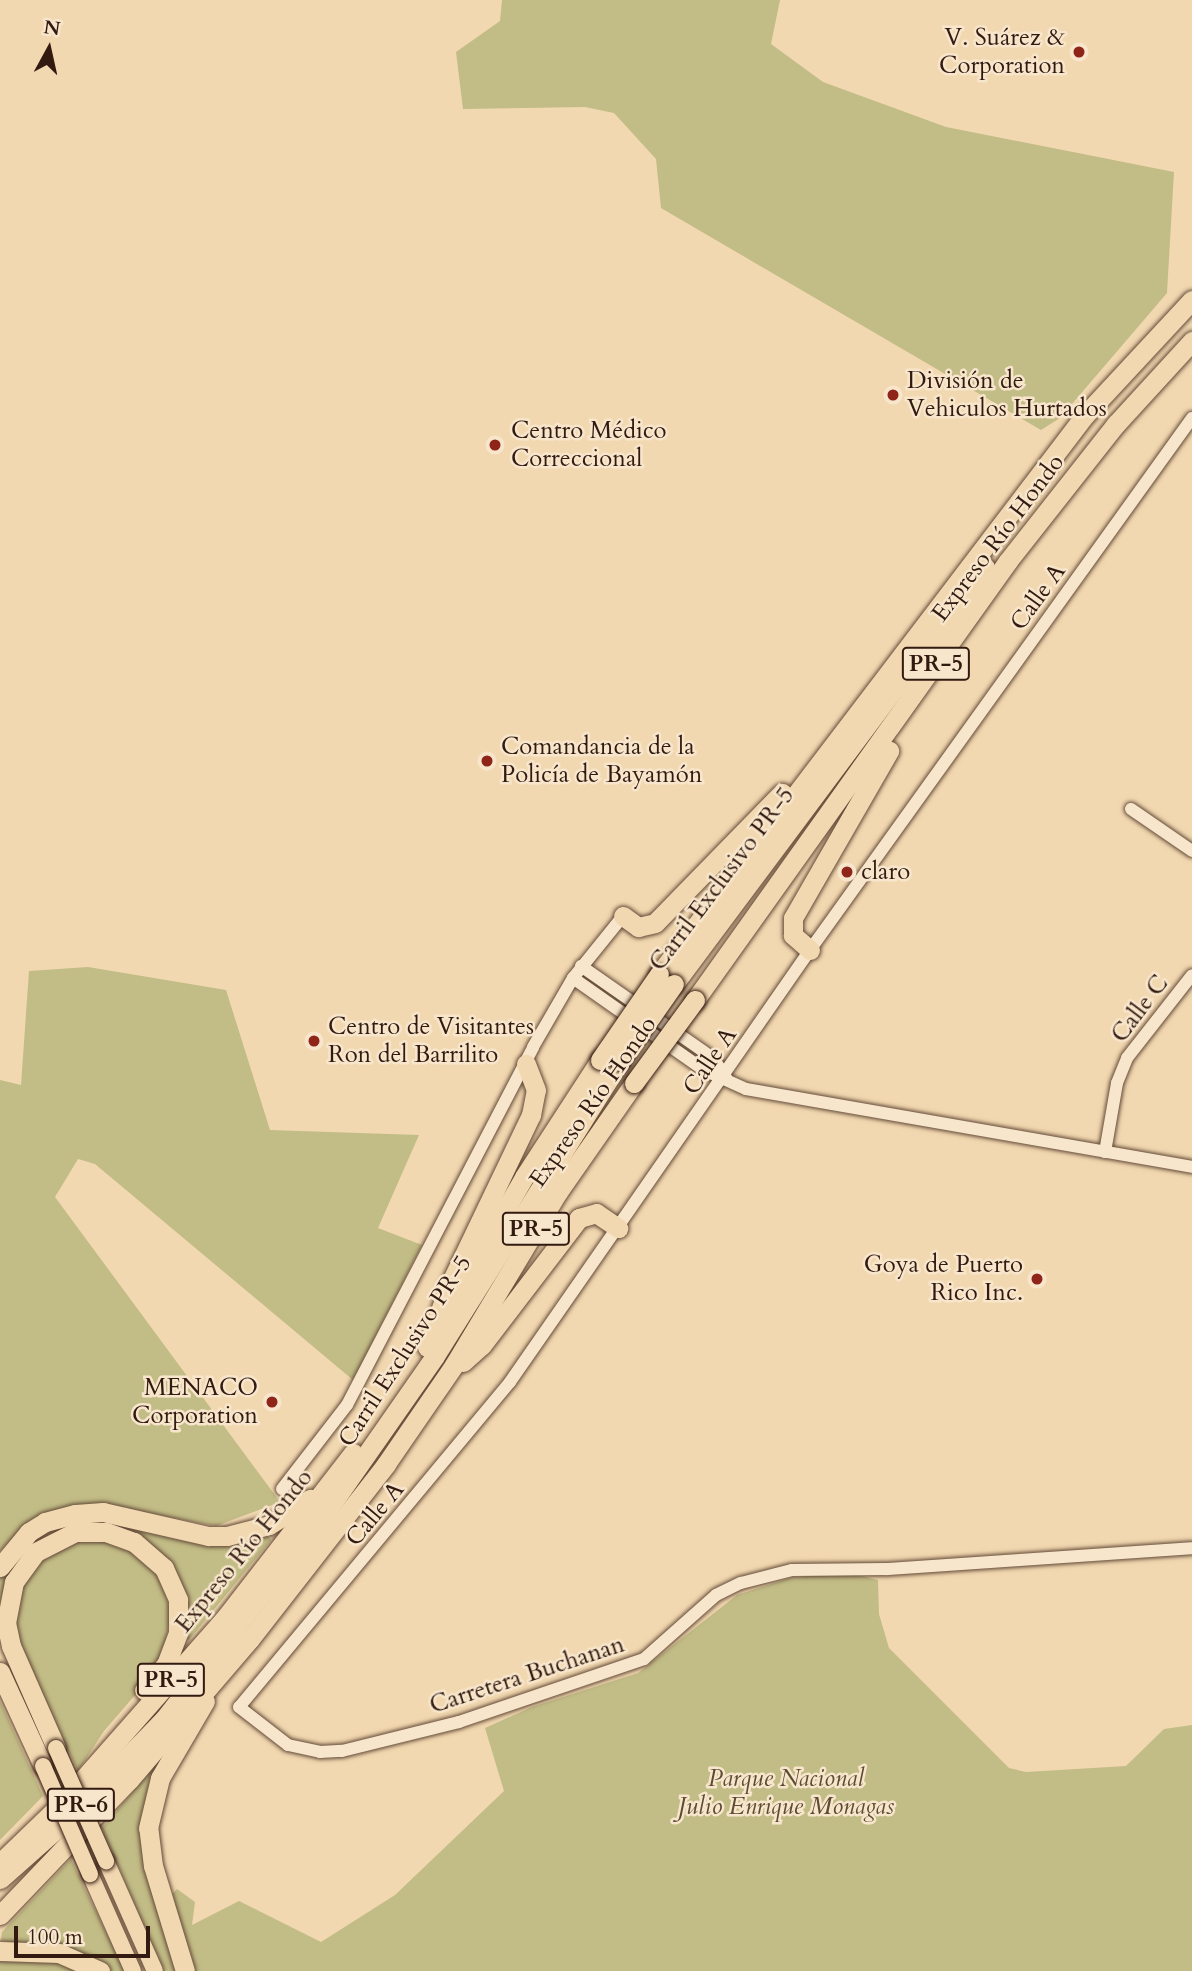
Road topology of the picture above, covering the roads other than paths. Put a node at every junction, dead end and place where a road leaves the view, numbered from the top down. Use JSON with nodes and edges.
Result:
{"nodes":[{"id":1,"x":1192,"y":300,"type":"edge"},
{"id":2,"x":1192,"y":316,"type":"edge"},
{"id":3,"x":1192,"y":341,"type":"edge"},
{"id":4,"x":1192,"y":418,"type":"edge"},
{"id":5,"x":904,"y":712,"type":"junction"},
{"id":6,"x":813,"y":768,"type":"junction"},
{"id":7,"x":1131,"y":809,"type":"dead end"},
{"id":8,"x":1192,"y":851,"type":"edge"},
{"id":9,"x":623,"y":916,"type":"joint"},
{"id":10,"x":810,"y":950,"type":"junction"},
{"id":11,"x":582,"y":966,"type":"junction"},
{"id":12,"x":1192,"y":975,"type":"edge"},
{"id":13,"x":573,"y":978,"type":"junction"},
{"id":14,"x":666,"y":979,"type":"junction"},
{"id":15,"x":526,"y":1064,"type":"junction"},
{"id":16,"x":726,"y":1077,"type":"junction"},
{"id":17,"x":1105,"y":1152,"type":"junction"},
{"id":18,"x":1192,"y":1167,"type":"edge"},
{"id":19,"x":618,"y":1228,"type":"junction"},
{"id":20,"x":427,"y":1347,"type":"junction"},
{"id":21,"x":444,"y":1379,"type":"junction"},
{"id":22,"x":328,"y":1486,"type":"junction"},
{"id":23,"x":282,"y":1489,"type":"dead end"},
{"id":24,"x":1192,"y":1548,"type":"edge"},
{"id":25,"x":0,"y":1567,"type":"edge"},
{"id":26,"x":0,"y":1672,"type":"edge"},
{"id":27,"x":216,"y":1678,"type":"junction"},
{"id":28,"x":239,"y":1707,"type":"joint"},
{"id":29,"x":56,"y":1748,"type":"joint"},
{"id":30,"x":43,"y":1766,"type":"joint"},
{"id":31,"x":62,"y":1803,"type":"junction"},
{"id":32,"x":0,"y":1863,"type":"edge"},
{"id":33,"x":0,"y":1879,"type":"edge"},
{"id":34,"x":0,"y":1915,"type":"edge"},
{"id":35,"x":0,"y":1951,"type":"edge"},
{"id":36,"x":100,"y":1971,"type":"edge"},
{"id":37,"x":133,"y":1971,"type":"edge"},
{"id":38,"x":155,"y":1971,"type":"edge"},
{"id":39,"x":185,"y":1971,"type":"edge"}],
"edges":[{"from":1,"to":6,"type":"highway","name":"Expreso Río Hondo","number":"PR-5"},
{"from":2,"to":14,"type":"highway","name":"Carril Exclusivo PR-5"},
{"from":3,"to":5,"type":"highway","name":"Expreso Río Hondo","number":"PR-5"},
{"from":4,"to":10,"type":"street","name":"Calle A"},
{"from":5,"to":10,"type":"highway"},
{"from":5,"to":21,"type":"highway","name":"Expreso Río Hondo","number":"PR-5","bridge":true},
{"from":6,"to":9,"type":"highway"},
{"from":6,"to":14,"type":"highway","name":"Expreso Río Hondo","number":"PR-5"},
{"from":7,"to":8,"type":"street"},
{"from":9,"to":11,"type":"street"},
{"from":10,"to":16,"type":"street","name":"Calle A"},
{"from":11,"to":13,"type":"street"},
{"from":11,"to":16,"type":"street"},
{"from":12,"to":17,"type":"street","name":"Calle C"},
{"from":13,"to":15,"type":"street"},
{"from":13,"to":16,"type":"street"},
{"from":14,"to":20,"type":"highway","name":"Expreso Río Hondo","number":"PR-5","bridge":true},
{"from":14,"to":33,"type":"highway","name":"Carril Exclusivo PR-5","bridge":true},
{"from":15,"to":20,"type":"highway"},
{"from":15,"to":23,"type":"street"},
{"from":16,"to":17,"type":"street"},
{"from":16,"to":19,"type":"street","name":"Calle A"},
{"from":17,"to":18,"type":"street"},
{"from":19,"to":21,"type":"highway"},
{"from":19,"to":28,"type":"street","name":"Calle A"},
{"from":20,"to":22,"type":"highway","name":"Expreso Río Hondo","number":"PR-5"},
{"from":21,"to":27,"type":"highway","name":"Expreso Río Hondo","number":"PR-5"},
{"from":22,"to":25,"type":"highway"},
{"from":22,"to":31,"type":"highway","name":"Expreso Río Hondo","number":"PR-5"},
{"from":24,"to":28,"type":"street","name":"Carretera Buchanan"},
{"from":26,"to":30,"type":"highway"},
{"from":27,"to":34,"type":"highway","name":"Expreso Río Hondo","number":"PR-5"},
{"from":27,"to":39,"type":"highway"},
{"from":29,"to":31,"type":"highway"},
{"from":29,"to":38,"type":"main road","number":"PR-6","bridge":true},
{"from":30,"to":37,"type":"main road","number":"PR-6","bridge":true},
{"from":31,"to":32,"type":"highway","name":"Expreso Río Hondo","number":"PR-5"},
{"from":35,"to":36,"type":"highway"}]}
